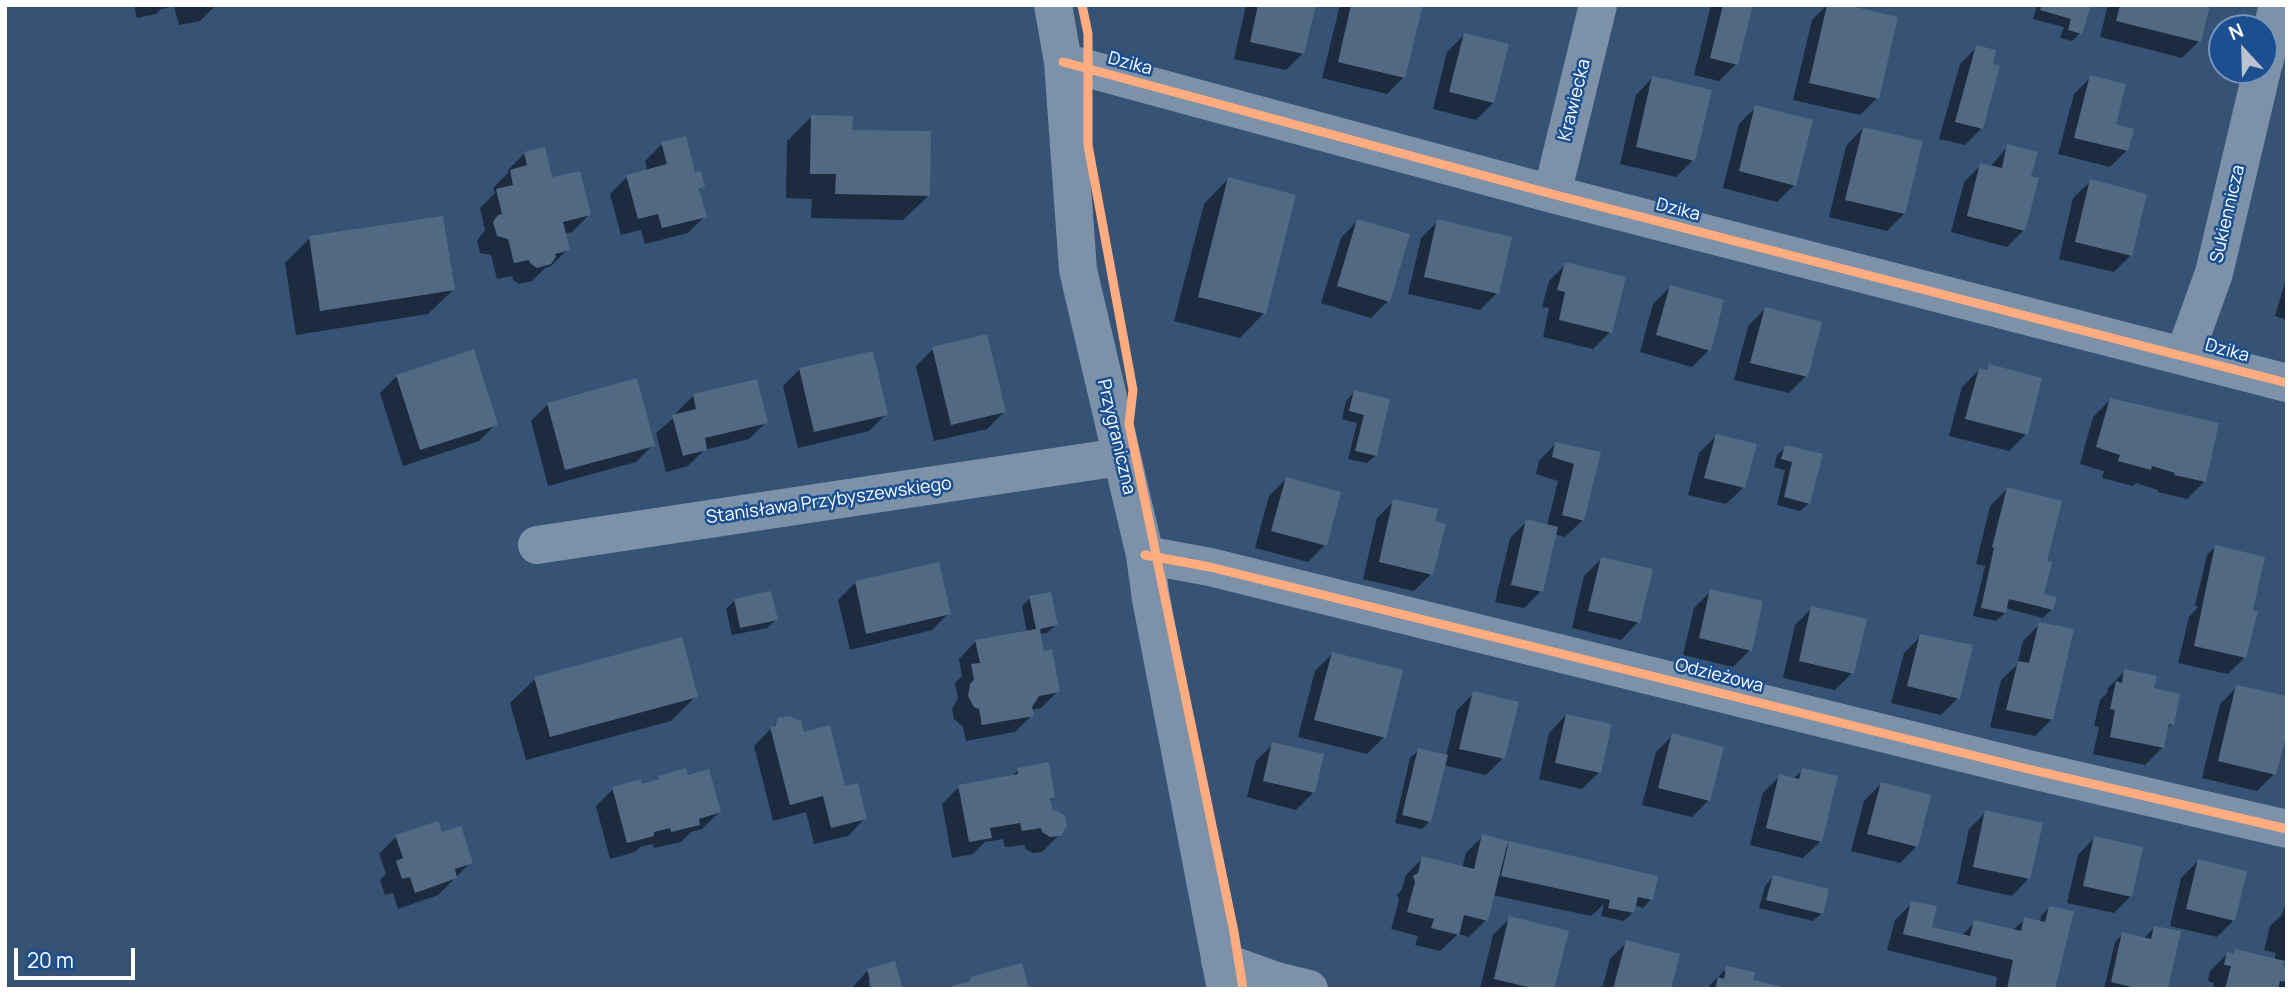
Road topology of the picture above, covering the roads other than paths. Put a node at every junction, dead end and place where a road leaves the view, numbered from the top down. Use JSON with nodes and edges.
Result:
{"nodes":[{"id":1,"x":1053,"y":5,"type":"edge"},
{"id":2,"x":1598,"y":5,"type":"edge"},
{"id":3,"x":1063,"y":62,"type":"junction"},
{"id":4,"x":2259,"y":84,"type":"edge"},
{"id":5,"x":1552,"y":194,"type":"junction"},
{"id":6,"x":2184,"y":356,"type":"junction"},
{"id":7,"x":2287,"y":383,"type":"edge"},
{"id":8,"x":1120,"y":457,"type":"junction"},
{"id":9,"x":537,"y":545,"type":"dead end"},
{"id":10,"x":1144,"y":555,"type":"junction"},
{"id":11,"x":2287,"y":829,"type":"edge"},
{"id":12,"x":1223,"y":975,"type":"edge"},
{"id":13,"x":1309,"y":989,"type":"edge"}],
"edges":[{"from":1,"to":3,"type":"street","name":"Przygraniczna"},
{"from":2,"to":5,"type":"street","name":"Krawiecka"},
{"from":3,"to":5,"type":"street","name":"Dzika"},
{"from":3,"to":8,"type":"street","name":"Przygraniczna"},
{"from":4,"to":6,"type":"street","name":"Sukiennicza"},
{"from":5,"to":6,"type":"street","name":"Dzika"},
{"from":6,"to":7,"type":"street","name":"Dzika"},
{"from":8,"to":9,"type":"street","name":"Stanisława Przybyszewskiego"},
{"from":8,"to":10,"type":"street","name":"Przygraniczna"},
{"from":10,"to":11,"type":"street","name":"Odzieżowa"},
{"from":10,"to":12,"type":"street","name":"Przygraniczna"},
{"from":12,"to":13,"type":"street"}]}
